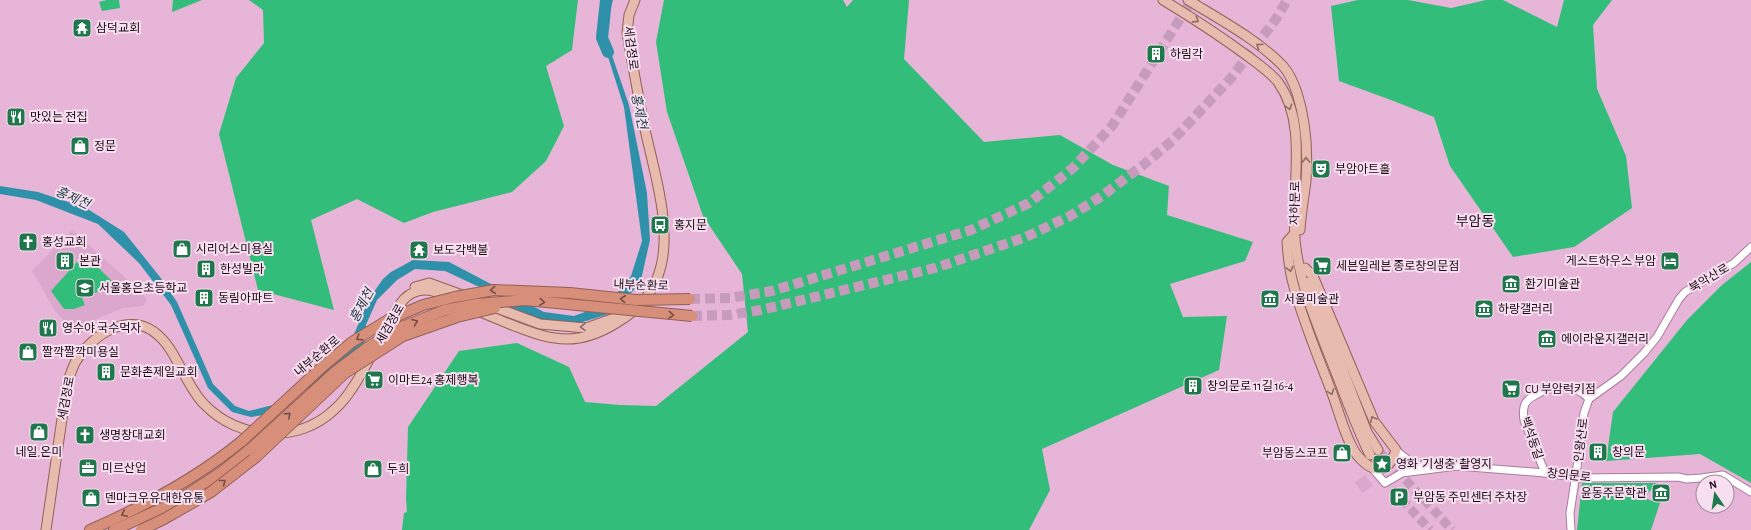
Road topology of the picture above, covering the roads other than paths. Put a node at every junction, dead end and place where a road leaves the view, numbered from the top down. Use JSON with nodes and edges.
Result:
{"nodes":[{"id":1,"x":635,"y":0,"type":"edge"},
{"id":2,"x":1163,"y":0,"type":"edge"},
{"id":3,"x":1188,"y":0,"type":"edge"},
{"id":4,"x":1295,"y":233,"type":"junction"},
{"id":5,"x":1751,"y":247,"type":"edge"},
{"id":6,"x":1305,"y":268,"type":"junction"},
{"id":7,"x":410,"y":293,"type":"junction"},
{"id":8,"x":690,"y":299,"type":"tunnel mouth"},
{"id":9,"x":525,"y":300,"type":"junction"},
{"id":10,"x":633,"y":312,"type":"junction"},
{"id":11,"x":692,"y":316,"type":"tunnel mouth"},
{"id":12,"x":1589,"y":399,"type":"junction"},
{"id":13,"x":1396,"y":450,"type":"junction"},
{"id":14,"x":1372,"y":468,"type":"junction"},
{"id":15,"x":1434,"y":469,"type":"junction"},
{"id":16,"x":1545,"y":472,"type":"junction"},
{"id":17,"x":1751,"y":492,"type":"edge"},
{"id":18,"x":46,"y":530,"type":"edge"},
{"id":19,"x":90,"y":530,"type":"edge"},
{"id":20,"x":114,"y":530,"type":"edge"},
{"id":21,"x":141,"y":530,"type":"edge"},
{"id":22,"x":1571,"y":530,"type":"edge"}],
"edges":[{"from":1,"to":10,"type":"main road","name":"세검정로"},
{"from":2,"to":4,"type":"main road","name":"자하문로","one_way":true},
{"from":6,"to":3,"type":"main road","name":"자하문로","one_way":true},
{"from":4,"to":6,"type":"main road","name":"자하문로"},
{"from":4,"to":14,"type":"main road","one_way":true},
{"from":5,"to":12,"type":"street","name":"북악산로"},
{"from":13,"to":6,"type":"main road","one_way":true},
{"from":10,"to":7,"type":"main road","one_way":true},
{"from":7,"to":10,"type":"main road","name":"세검정로"},
{"from":7,"to":18,"type":"main road","name":"세검정로"},
{"from":8,"to":19,"type":"highway","name":"내부순환로","one_way":true,"bridge":true},
{"from":9,"to":11,"type":"highway","name":"내부순환로","one_way":true,"bridge":true},
{"from":20,"to":9,"type":"highway","name":"내부순환로","one_way":true,"bridge":true},
{"from":21,"to":9,"type":"highway","one_way":true,"bridge":true},
{"from":12,"to":16,"type":"street","name":"백석동길"},
{"from":12,"to":22,"type":"street","name":"인왕산로","bridge":true},
{"from":13,"to":14,"type":"main road"},
{"from":13,"to":15,"type":"street"},
{"from":14,"to":15,"type":"street","name":"창의문로"},
{"from":15,"to":16,"type":"street","name":"창의문로"},
{"from":16,"to":17,"type":"street","name":"창의문로"}]}
